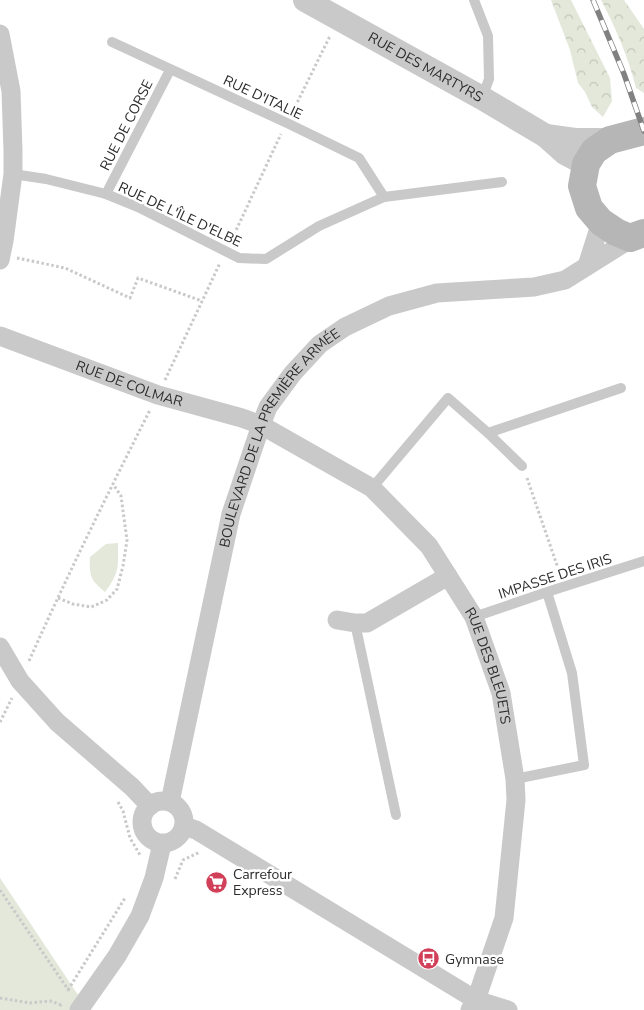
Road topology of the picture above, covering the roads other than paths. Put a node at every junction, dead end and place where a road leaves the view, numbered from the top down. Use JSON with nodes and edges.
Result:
{"nodes":[{"id":1,"x":305,"y":0,"type":"edge"},
{"id":2,"x":474,"y":0,"type":"edge"},
{"id":3,"x":0,"y":34,"type":"edge"},
{"id":4,"x":112,"y":42,"type":"dead end"},
{"id":5,"x":170,"y":70,"type":"junction"},
{"id":6,"x":482,"y":98,"type":"junction"},
{"id":7,"x":644,"y":131,"type":"edge"},
{"id":8,"x":546,"y":136,"type":"junction"},
{"id":9,"x":610,"y":140,"type":"junction"},
{"id":10,"x":586,"y":164,"type":"junction"},
{"id":11,"x":12,"y":174,"type":"junction"},
{"id":12,"x":502,"y":182,"type":"dead end"},
{"id":13,"x":106,"y":194,"type":"junction"},
{"id":14,"x":384,"y":198,"type":"junction"},
{"id":15,"x":601,"y":222,"type":"junction"},
{"id":16,"x":637,"y":235,"type":"edge"},
{"id":17,"x":1,"y":257,"type":"edge"},
{"id":18,"x":587,"y":266,"type":"junction"},
{"id":19,"x":0,"y":336,"type":"edge"},
{"id":20,"x":621,"y":388,"type":"dead end"},
{"id":21,"x":261,"y":425,"type":"junction"},
{"id":22,"x":488,"y":434,"type":"junction"},
{"id":23,"x":522,"y":466,"type":"road end"},
{"id":24,"x":372,"y":488,"type":"junction"},
{"id":25,"x":644,"y":561,"type":"edge"},
{"id":26,"x":448,"y":576,"type":"junction"},
{"id":27,"x":547,"y":592,"type":"junction"},
{"id":28,"x":474,"y":617,"type":"junction"},
{"id":29,"x":346,"y":621,"type":"joint"},
{"id":30,"x":0,"y":647,"type":"edge"},
{"id":31,"x":515,"y":779,"type":"junction"},
{"id":32,"x":170,"y":802,"type":"junction"},
{"id":33,"x":150,"y":806,"type":"junction"},
{"id":34,"x":396,"y":815,"type":"dead end"},
{"id":35,"x":184,"y":826,"type":"junction"},
{"id":36,"x":162,"y":844,"type":"junction"},
{"id":37,"x":75,"y":1000,"type":"edge"},
{"id":38,"x":473,"y":1005,"type":"edge"},
{"id":39,"x":508,"y":1010,"type":"edge"}],
"edges":[{"from":1,"to":6,"type":"street","name":"RUE DES MARTYRS"},
{"from":2,"to":6,"type":"lane"},
{"from":3,"to":11,"type":"street"},
{"from":4,"to":5,"type":"lane","name":"RUE D'ITALIE"},
{"from":5,"to":13,"type":"lane","name":"RUE DE CORSE"},
{"from":5,"to":14,"type":"lane","name":"RUE D'ITALIE"},
{"from":6,"to":8,"type":"street","name":"RUE DES MARTYRS"},
{"from":7,"to":9,"type":"main road"},
{"from":8,"to":9,"type":"street","name":"RUE DES MARTYRS"},
{"from":8,"to":10,"type":"street","name":"RUE DES MARTYRS"},
{"from":9,"to":10,"type":"main road"},
{"from":10,"to":15,"type":"main road"},
{"from":11,"to":13,"type":"lane","name":"RUE DE L'ÎLE D'ELBE"},
{"from":11,"to":17,"type":"street"},
{"from":12,"to":14,"type":"lane","name":"RUE DE L'ÎLE D'ELBE"},
{"from":13,"to":14,"type":"lane","name":"RUE DE L'ÎLE D'ELBE"},
{"from":15,"to":16,"type":"main road"},
{"from":15,"to":18,"type":"street"},
{"from":16,"to":18,"type":"street","name":"BOULEVARD DE LA PREMIÈRE ARMÉE"},
{"from":18,"to":21,"type":"street","name":"BOULEVARD DE LA PREMIÈRE ARMÉE"},
{"from":19,"to":21,"type":"street","name":"RUE DE COLMAR"},
{"from":20,"to":22,"type":"lane"},
{"from":21,"to":24,"type":"street","name":"RUE DES BLEUETS"},
{"from":21,"to":32,"type":"street","name":"BOULEVARD DE LA PREMIÈRE ARMÉE"},
{"from":22,"to":23,"type":"lane"},
{"from":22,"to":24,"type":"lane"},
{"from":24,"to":26,"type":"street","name":"RUE DES BLEUETS"},
{"from":25,"to":27,"type":"lane","name":"IMPASSE DES IRIS"},
{"from":26,"to":28,"type":"street","name":"RUE DES BLEUETS"},
{"from":26,"to":29,"type":"street"},
{"from":27,"to":28,"type":"lane","name":"IMPASSE DES IRIS"},
{"from":27,"to":31,"type":"lane"},
{"from":28,"to":31,"type":"street","name":"RUE DES BLEUETS"},
{"from":29,"to":34,"type":"lane"},
{"from":30,"to":33,"type":"street"},
{"from":31,"to":38,"type":"street","name":"RUE DES BLEUETS"},
{"from":32,"to":33,"type":"street"},
{"from":32,"to":35,"type":"street"},
{"from":33,"to":36,"type":"street"},
{"from":35,"to":36,"type":"street"},
{"from":35,"to":38,"type":"street"},
{"from":36,"to":37,"type":"street"},
{"from":38,"to":39,"type":"street"}]}
